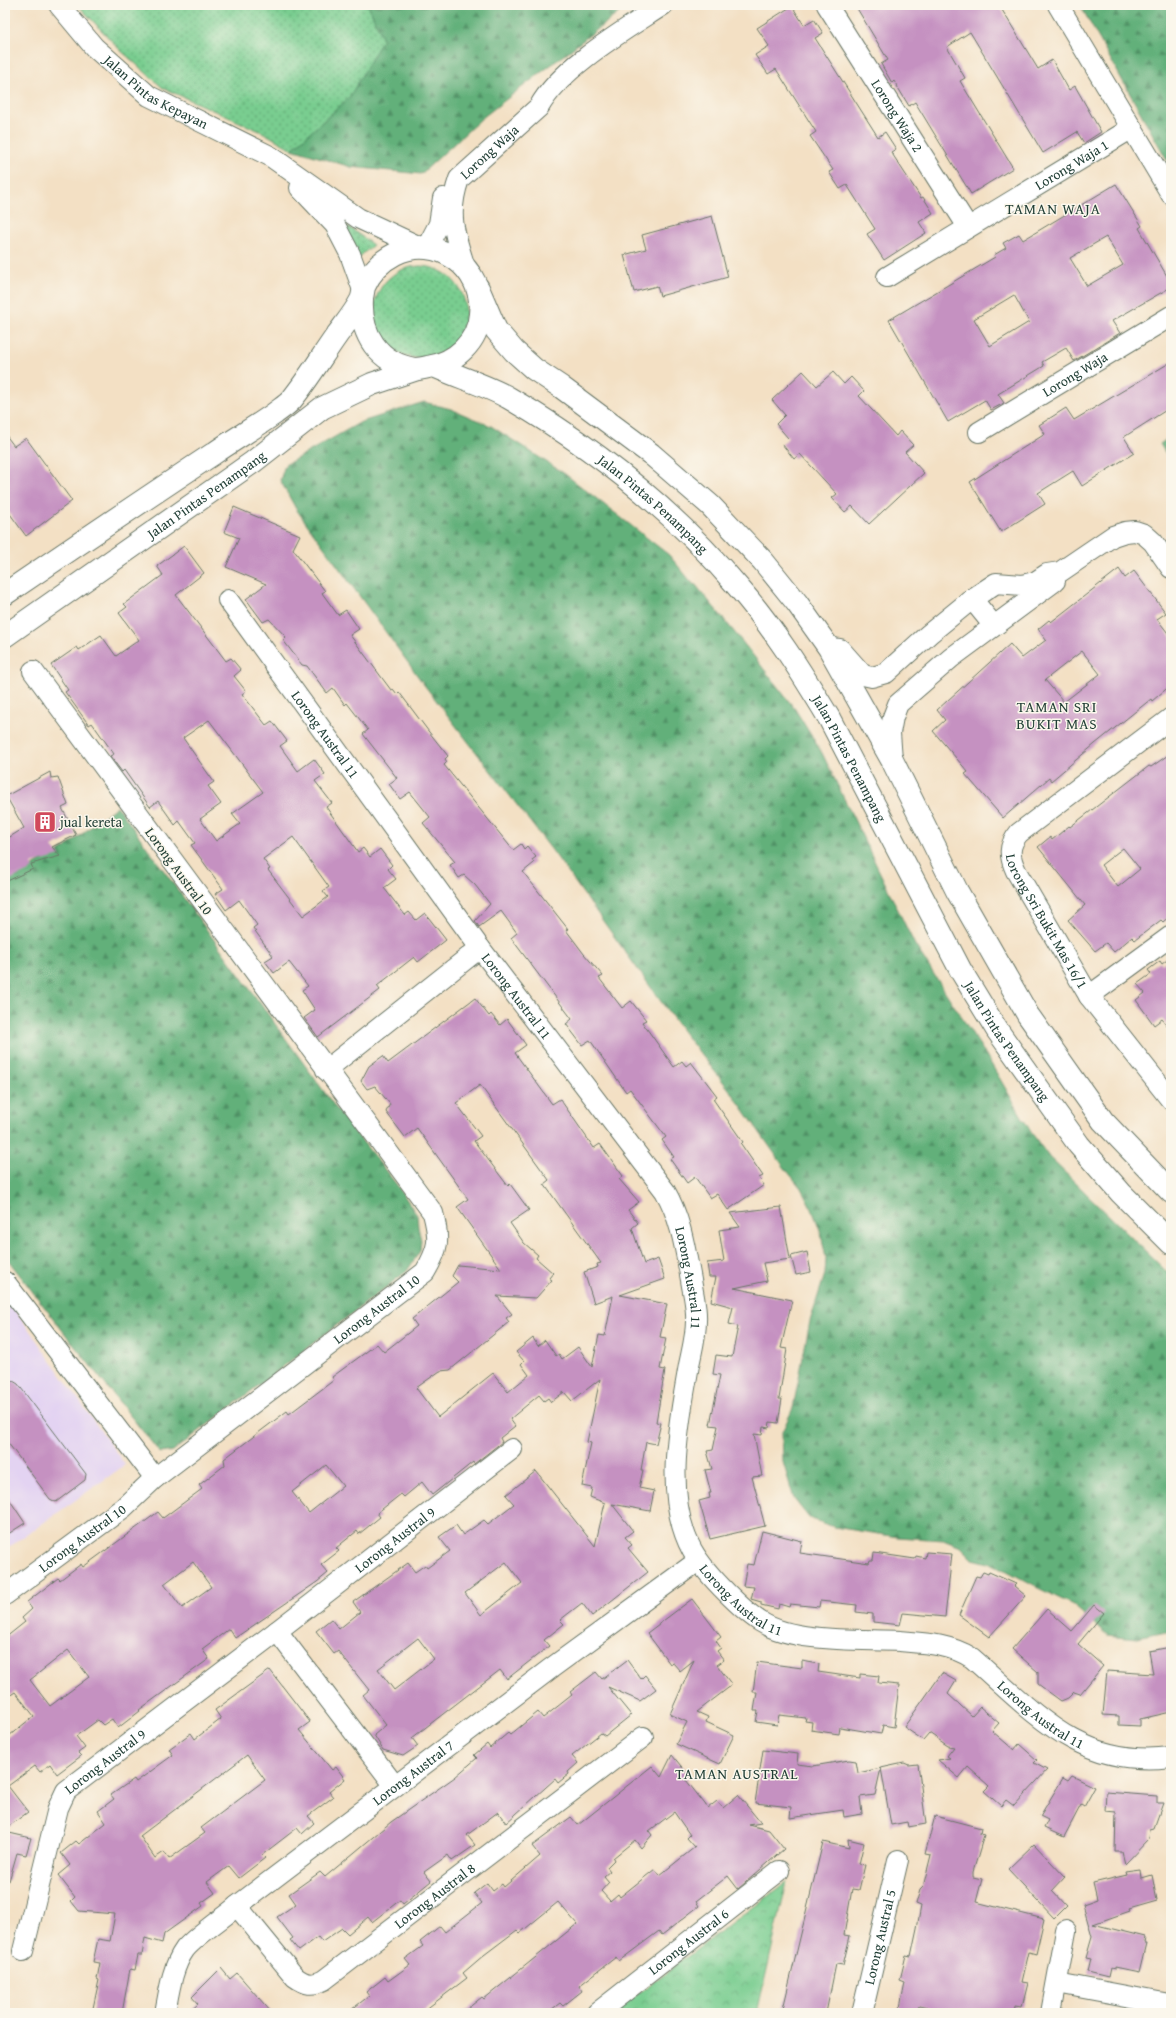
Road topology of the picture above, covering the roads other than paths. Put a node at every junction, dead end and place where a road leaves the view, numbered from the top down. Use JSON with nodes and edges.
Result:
{"nodes":[{"id":1,"x":59,"y":5,"type":"edge"},
{"id":2,"x":664,"y":5,"type":"edge"},
{"id":3,"x":827,"y":5,"type":"edge"},
{"id":4,"x":1058,"y":5,"type":"edge"},
{"id":5,"x":547,"y":93,"type":"junction"},
{"id":6,"x":1132,"y":128,"type":"junction"},
{"id":7,"x":270,"y":156,"type":"junction"},
{"id":8,"x":1171,"y":194,"type":"edge"},
{"id":9,"x":968,"y":227,"type":"junction"},
{"id":10,"x":424,"y":247,"type":"junction"},
{"id":11,"x":465,"y":267,"type":"junction"},
{"id":12,"x":888,"y":277,"type":"dead end"},
{"id":13,"x":478,"y":288,"type":"junction"},
{"id":14,"x":362,"y":294,"type":"junction"},
{"id":15,"x":1171,"y":316,"type":"edge"},
{"id":16,"x":425,"y":368,"type":"junction"},
{"id":17,"x":980,"y":432,"type":"dead end"},
{"id":18,"x":1171,"y":568,"type":"edge"},
{"id":19,"x":1060,"y":572,"type":"junction"},
{"id":20,"x":5,"y":594,"type":"edge"},
{"id":21,"x":972,"y":599,"type":"junction"},
{"id":22,"x":228,"y":600,"type":"dead end"},
{"id":23,"x":994,"y":626,"type":"junction"},
{"id":24,"x":5,"y":636,"type":"edge"},
{"id":25,"x":829,"y":648,"type":"junction"},
{"id":26,"x":891,"y":668,"type":"junction"},
{"id":27,"x":33,"y":671,"type":"dead end"},
{"id":28,"x":913,"y":690,"type":"junction"},
{"id":29,"x":1171,"y":718,"type":"edge"},
{"id":30,"x":892,"y":760,"type":"junction"},
{"id":31,"x":1171,"y":936,"type":"edge"},
{"id":32,"x":480,"y":948,"type":"junction"},
{"id":33,"x":1090,"y":996,"type":"junction"},
{"id":34,"x":326,"y":1070,"type":"junction"},
{"id":35,"x":1171,"y":1100,"type":"edge"},
{"id":36,"x":1171,"y":1192,"type":"edge"},
{"id":37,"x":1171,"y":1243,"type":"edge"},
{"id":38,"x":5,"y":1282,"type":"edge"},
{"id":39,"x":512,"y":1449,"type":"dead end"},
{"id":40,"x":155,"y":1478,"type":"junction"},
{"id":41,"x":698,"y":1561,"type":"junction"},
{"id":42,"x":5,"y":1579,"type":"edge"},
{"id":43,"x":5,"y":1595,"type":"edge"},
{"id":44,"x":277,"y":1631,"type":"junction"},
{"id":45,"x":643,"y":1737,"type":"dead end"},
{"id":46,"x":1171,"y":1757,"type":"edge"},
{"id":47,"x":395,"y":1786,"type":"junction"},
{"id":48,"x":898,"y":1860,"type":"dead end"},
{"id":49,"x":780,"y":1871,"type":"dead end"},
{"id":50,"x":237,"y":1906,"type":"junction"},
{"id":51,"x":1066,"y":1931,"type":"dead end"},
{"id":52,"x":22,"y":1951,"type":"dead end"},
{"id":53,"x":1057,"y":1983,"type":"junction"},
{"id":54,"x":1169,"y":2003,"type":"edge"},
{"id":55,"x":165,"y":2013,"type":"edge"},
{"id":56,"x":597,"y":2013,"type":"edge"},
{"id":57,"x":862,"y":2013,"type":"edge"},
{"id":58,"x":1051,"y":2013,"type":"edge"}],
"edges":[{"from":1,"to":7,"type":"street","name":"Jalan Pintas Kepayan"},
{"from":2,"to":5,"type":"street","name":"Lorong Waja"},
{"from":3,"to":9,"type":"street","name":"Lorong Waja 2"},
{"from":4,"to":6,"type":"street"},
{"from":5,"to":10,"type":"street","name":"Lorong Waja"},
{"from":5,"to":11,"type":"street","name":"Lorong Waja"},
{"from":6,"to":8,"type":"street"},
{"from":6,"to":9,"type":"street","name":"Lorong Waja 1"},
{"from":7,"to":10,"type":"street","name":"Jalan Pintas Kepayan"},
{"from":7,"to":14,"type":"street","name":"Jalan Pintas Kepayan"},
{"from":9,"to":12,"type":"street","name":"Lorong Waja 1"},
{"from":10,"to":11,"type":"main road"},
{"from":10,"to":14,"type":"main road"},
{"from":11,"to":13,"type":"main road"},
{"from":13,"to":16,"type":"main road"},
{"from":13,"to":25,"type":"main road"},
{"from":14,"to":16,"type":"main road"},
{"from":14,"to":20,"type":"main road","name":"Jalan Pintas Penampang"},
{"from":15,"to":17,"type":"street","name":"Lorong Waja"},
{"from":16,"to":24,"type":"main road","name":"Jalan Pintas Penampang"},
{"from":16,"to":37,"type":"main road","name":"Jalan Pintas Penampang"},
{"from":18,"to":19,"type":"street"},
{"from":19,"to":21,"type":"street"},
{"from":19,"to":23,"type":"street"},
{"from":21,"to":23,"type":"street"},
{"from":21,"to":26,"type":"street"},
{"from":22,"to":32,"type":"street","name":"Lorong Austral 11"},
{"from":23,"to":28,"type":"street"},
{"from":25,"to":26,"type":"street"},
{"from":25,"to":30,"type":"main road"},
{"from":26,"to":28,"type":"street"},
{"from":27,"to":34,"type":"street","name":"Lorong Austral 10"},
{"from":28,"to":30,"type":"street"},
{"from":29,"to":33,"type":"street","name":"Lorong Sri Bukit Mas 16/1"},
{"from":30,"to":36,"type":"main road"},
{"from":31,"to":33,"type":"street"},
{"from":32,"to":34,"type":"street"},
{"from":32,"to":41,"type":"street","name":"Lorong Austral 11"},
{"from":33,"to":35,"type":"street","name":"Lorong Sri Bukit Mas 16/1"},
{"from":34,"to":40,"type":"street","name":"Lorong Austral 10"},
{"from":38,"to":40,"type":"street"},
{"from":39,"to":44,"type":"street","name":"Lorong Austral 9"},
{"from":40,"to":42,"type":"street","name":"Lorong Austral 10"},
{"from":40,"to":43,"type":"street","name":"Lorong Austral 10"},
{"from":41,"to":46,"type":"street","name":"Lorong Austral 11"},
{"from":41,"to":47,"type":"street","name":"Lorong Austral 7"},
{"from":44,"to":47,"type":"street"},
{"from":44,"to":52,"type":"street","name":"Lorong Austral 9"},
{"from":45,"to":50,"type":"street","name":"Lorong Austral 8"},
{"from":47,"to":50,"type":"street","name":"Lorong Austral 7"},
{"from":48,"to":57,"type":"street","name":"Lorong Austral 5"},
{"from":49,"to":56,"type":"street","name":"Lorong Austral 6"},
{"from":50,"to":55,"type":"street","name":"Lorong Austral 7"},
{"from":51,"to":53,"type":"street"},
{"from":53,"to":54,"type":"street"},
{"from":53,"to":58,"type":"street"}]}
